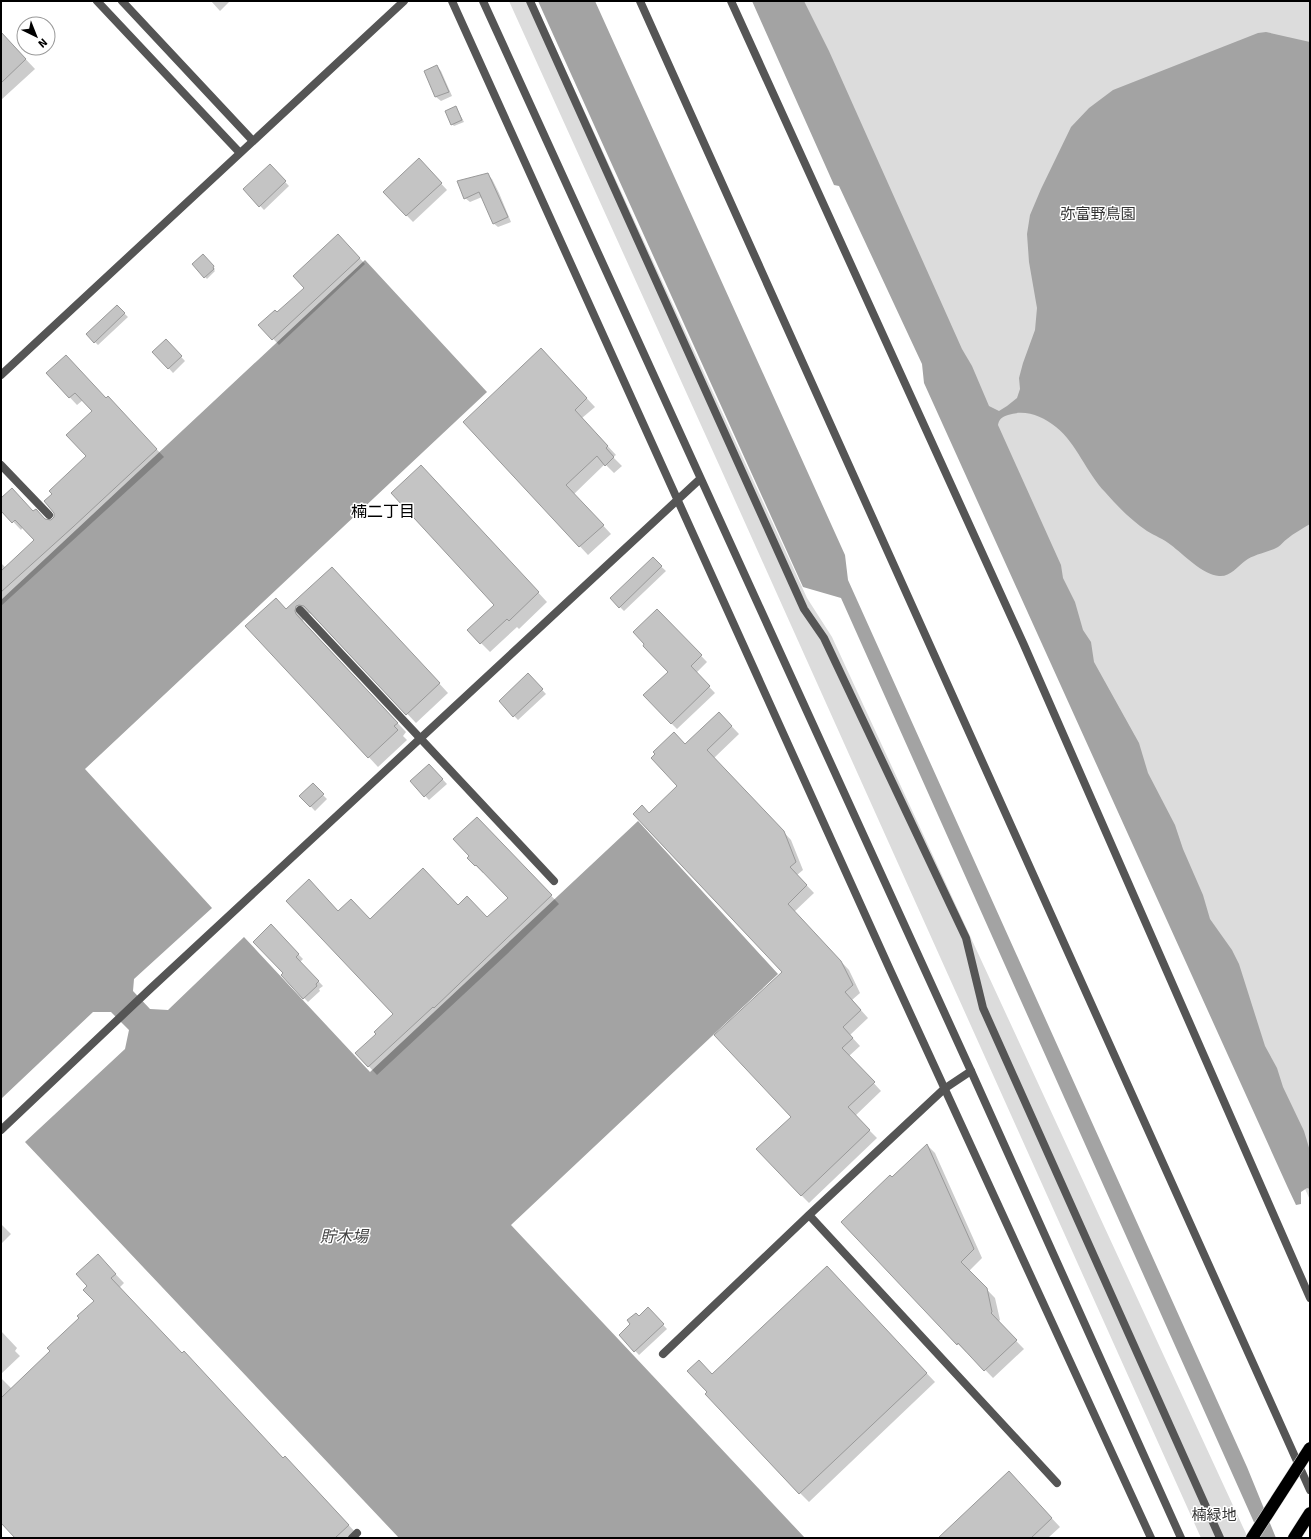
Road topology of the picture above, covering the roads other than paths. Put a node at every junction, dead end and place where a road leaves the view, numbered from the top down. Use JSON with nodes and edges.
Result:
{"nodes":[{"id":1,"x":97,"y":1,"type":"edge"},
{"id":2,"x":122,"y":1,"type":"edge"},
{"id":3,"x":404,"y":1,"type":"edge"},
{"id":4,"x":452,"y":1,"type":"edge"},
{"id":5,"x":483,"y":1,"type":"edge"},
{"id":6,"x":530,"y":1,"type":"edge"},
{"id":7,"x":640,"y":1,"type":"edge"},
{"id":8,"x":731,"y":1,"type":"edge"},
{"id":9,"x":253,"y":141,"type":"junction"},
{"id":10,"x":240,"y":153,"type":"junction"},
{"id":11,"x":1,"y":375,"type":"edge"},
{"id":12,"x":1,"y":465,"type":"edge"},
{"id":13,"x":700,"y":479,"type":"junction"},
{"id":14,"x":676,"y":500,"type":"junction"},
{"id":15,"x":49,"y":516,"type":"dead end"},
{"id":16,"x":300,"y":610,"type":"dead end"},
{"id":17,"x":420,"y":738,"type":"junction"},
{"id":18,"x":554,"y":881,"type":"dead end"},
{"id":19,"x":971,"y":1071,"type":"junction"},
{"id":20,"x":944,"y":1089,"type":"junction"},
{"id":21,"x":1,"y":1130,"type":"edge"},
{"id":22,"x":809,"y":1215,"type":"junction"},
{"id":23,"x":1310,"y":1298,"type":"edge"},
{"id":24,"x":663,"y":1354,"type":"dead end"},
{"id":25,"x":1310,"y":1448,"type":"edge"},
{"id":26,"x":1057,"y":1483,"type":"dead end"},
{"id":27,"x":1310,"y":1490,"type":"edge"},
{"id":28,"x":1310,"y":1514,"type":"edge"},
{"id":29,"x":1151,"y":1538,"type":"edge"},
{"id":30,"x":1181,"y":1538,"type":"edge"},
{"id":31,"x":1220,"y":1538,"type":"edge"},
{"id":32,"x":1252,"y":1538,"type":"edge"},
{"id":33,"x":1294,"y":1538,"type":"edge"}],
"edges":[{"from":1,"to":10,"type":"street"},
{"from":2,"to":9,"type":"street"},
{"from":3,"to":9,"type":"street"},
{"from":4,"to":14,"type":"street"},
{"from":5,"to":13,"type":"street"},
{"from":6,"to":31,"type":"street"},
{"from":7,"to":27,"type":"street"},
{"from":8,"to":23,"type":"street"},
{"from":9,"to":10,"type":"street"},
{"from":10,"to":11,"type":"street"},
{"from":12,"to":15,"type":"street"},
{"from":13,"to":14,"type":"street"},
{"from":13,"to":19,"type":"street"},
{"from":14,"to":17,"type":"street"},
{"from":14,"to":20,"type":"street"},
{"from":16,"to":17,"type":"street"},
{"from":17,"to":18,"type":"street"},
{"from":17,"to":21,"type":"street"},
{"from":19,"to":20,"type":"street"},
{"from":19,"to":30,"type":"street"},
{"from":20,"to":22,"type":"street"},
{"from":20,"to":29,"type":"street"},
{"from":22,"to":24,"type":"street"},
{"from":22,"to":26,"type":"street"},
{"from":25,"to":32,"type":"highway","bridge":true},
{"from":28,"to":33,"type":"highway"}]}
